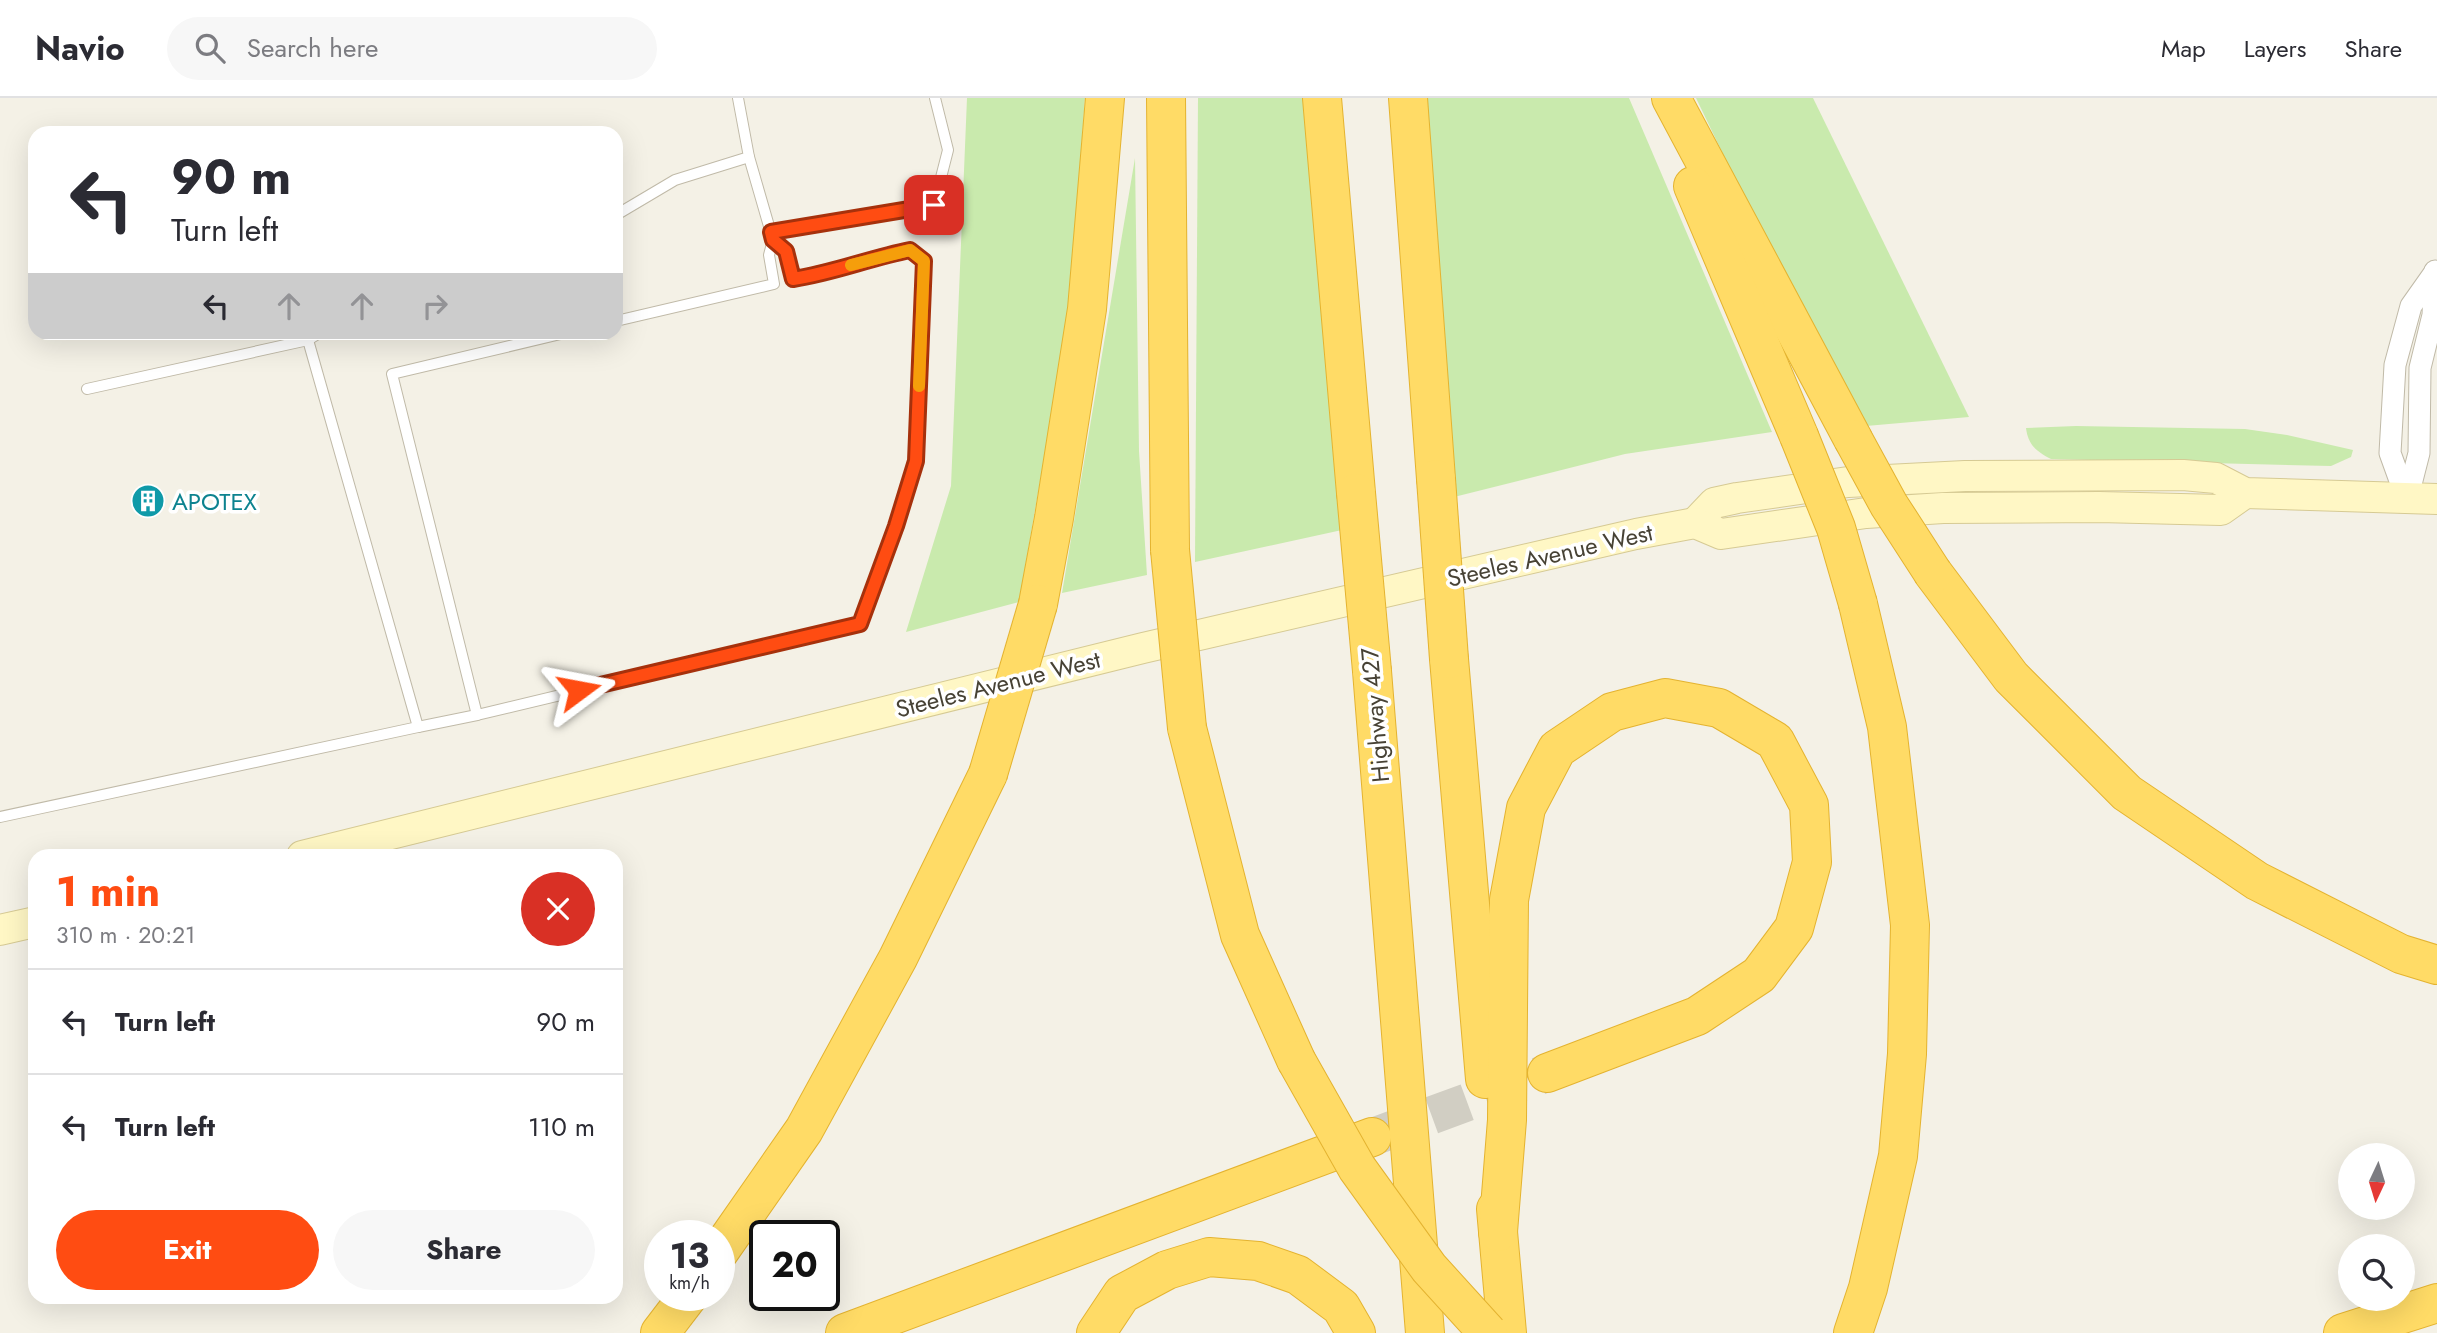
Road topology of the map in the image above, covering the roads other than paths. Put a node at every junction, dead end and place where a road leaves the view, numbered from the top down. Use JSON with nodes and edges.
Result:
{"nodes":[{"id":1,"x":738,"y":98,"type":"edge"},
{"id":2,"x":935,"y":98,"type":"edge"},
{"id":3,"x":1105,"y":98,"type":"edge"},
{"id":4,"x":1166,"y":98,"type":"edge"},
{"id":5,"x":1322,"y":98,"type":"edge"},
{"id":6,"x":1409,"y":98,"type":"edge"},
{"id":7,"x":1665,"y":98,"type":"edge"},
{"id":8,"x":1671,"y":98,"type":"edge"},
{"id":9,"x":749,"y":157,"type":"junction"},
{"id":10,"x":623,"y":211,"type":"edge"},
{"id":11,"x":772,"y":236,"type":"junction"},
{"id":12,"x":2436,"y":269,"type":"edge"},
{"id":13,"x":623,"y":319,"type":"edge"},
{"id":14,"x":308,"y":340,"type":"joint"},
{"id":15,"x":535,"y":340,"type":"edge"},
{"id":16,"x":87,"y":389,"type":"dead end"},
{"id":17,"x":2437,"y":499,"type":"edge"},
{"id":18,"x":2407,"y":500,"type":"junction"},
{"id":19,"x":477,"y":715,"type":"junction"},
{"id":20,"x":418,"y":727,"type":"junction"},
{"id":21,"x":0,"y":817,"type":"edge"},
{"id":22,"x":330,"y":849,"type":"edge"},
{"id":23,"x":28,"y":924,"type":"edge"},
{"id":24,"x":0,"y":930,"type":"edge"},
{"id":25,"x":2437,"y":965,"type":"edge"},
{"id":26,"x":1547,"y":1073,"type":"tunnel mouth"},
{"id":27,"x":1372,"y":1137,"type":"tunnel mouth"},
{"id":28,"x":735,"y":1229,"type":"edge"},
{"id":29,"x":1498,"y":1232,"type":"junction"},
{"id":30,"x":2437,"y":1303,"type":"edge"},
{"id":31,"x":678,"y":1311,"type":"edge"},
{"id":32,"x":660,"y":1333,"type":"edge"},
{"id":33,"x":845,"y":1333,"type":"edge"},
{"id":34,"x":1096,"y":1333,"type":"edge"},
{"id":35,"x":1356,"y":1333,"type":"edge"},
{"id":36,"x":1425,"y":1333,"type":"edge"},
{"id":37,"x":1488,"y":1333,"type":"edge"},
{"id":38,"x":1507,"y":1333,"type":"edge"},
{"id":39,"x":1853,"y":1333,"type":"edge"},
{"id":40,"x":2343,"y":1333,"type":"edge"}],
"edges":[{"from":1,"to":9,"type":"lane"},
{"from":2,"to":11,"type":"lane"},
{"from":3,"to":28,"type":"highway","bridge":true},
{"from":4,"to":37,"type":"highway","bridge":true},
{"from":5,"to":36,"type":"highway","name":"Highway 427","bridge":true},
{"from":6,"to":29,"type":"highway","bridge":true},
{"from":7,"to":39,"type":"highway","bridge":true},
{"from":8,"to":25,"type":"highway","bridge":true},
{"from":9,"to":10,"type":"lane"},
{"from":9,"to":11,"type":"lane"},
{"from":11,"to":13,"type":"lane"},
{"from":11,"to":19,"type":"lane"},
{"from":12,"to":18,"type":"street"},
{"from":14,"to":16,"type":"lane"},
{"from":14,"to":20,"type":"lane"},
{"from":15,"to":19,"type":"lane"},
{"from":17,"to":18,"type":"main road","name":"Steeles Avenue West"},
{"from":18,"to":22,"type":"main road","name":"Steeles Avenue West"},
{"from":19,"to":20,"type":"lane"},
{"from":20,"to":21,"type":"lane"},
{"from":23,"to":24,"type":"main road"},
{"from":26,"to":29,"type":"highway"},
{"from":27,"to":33,"type":"highway"},
{"from":29,"to":38,"type":"highway"},
{"from":30,"to":40,"type":"highway"},
{"from":31,"to":32,"type":"highway"},
{"from":34,"to":35,"type":"highway"}]}
